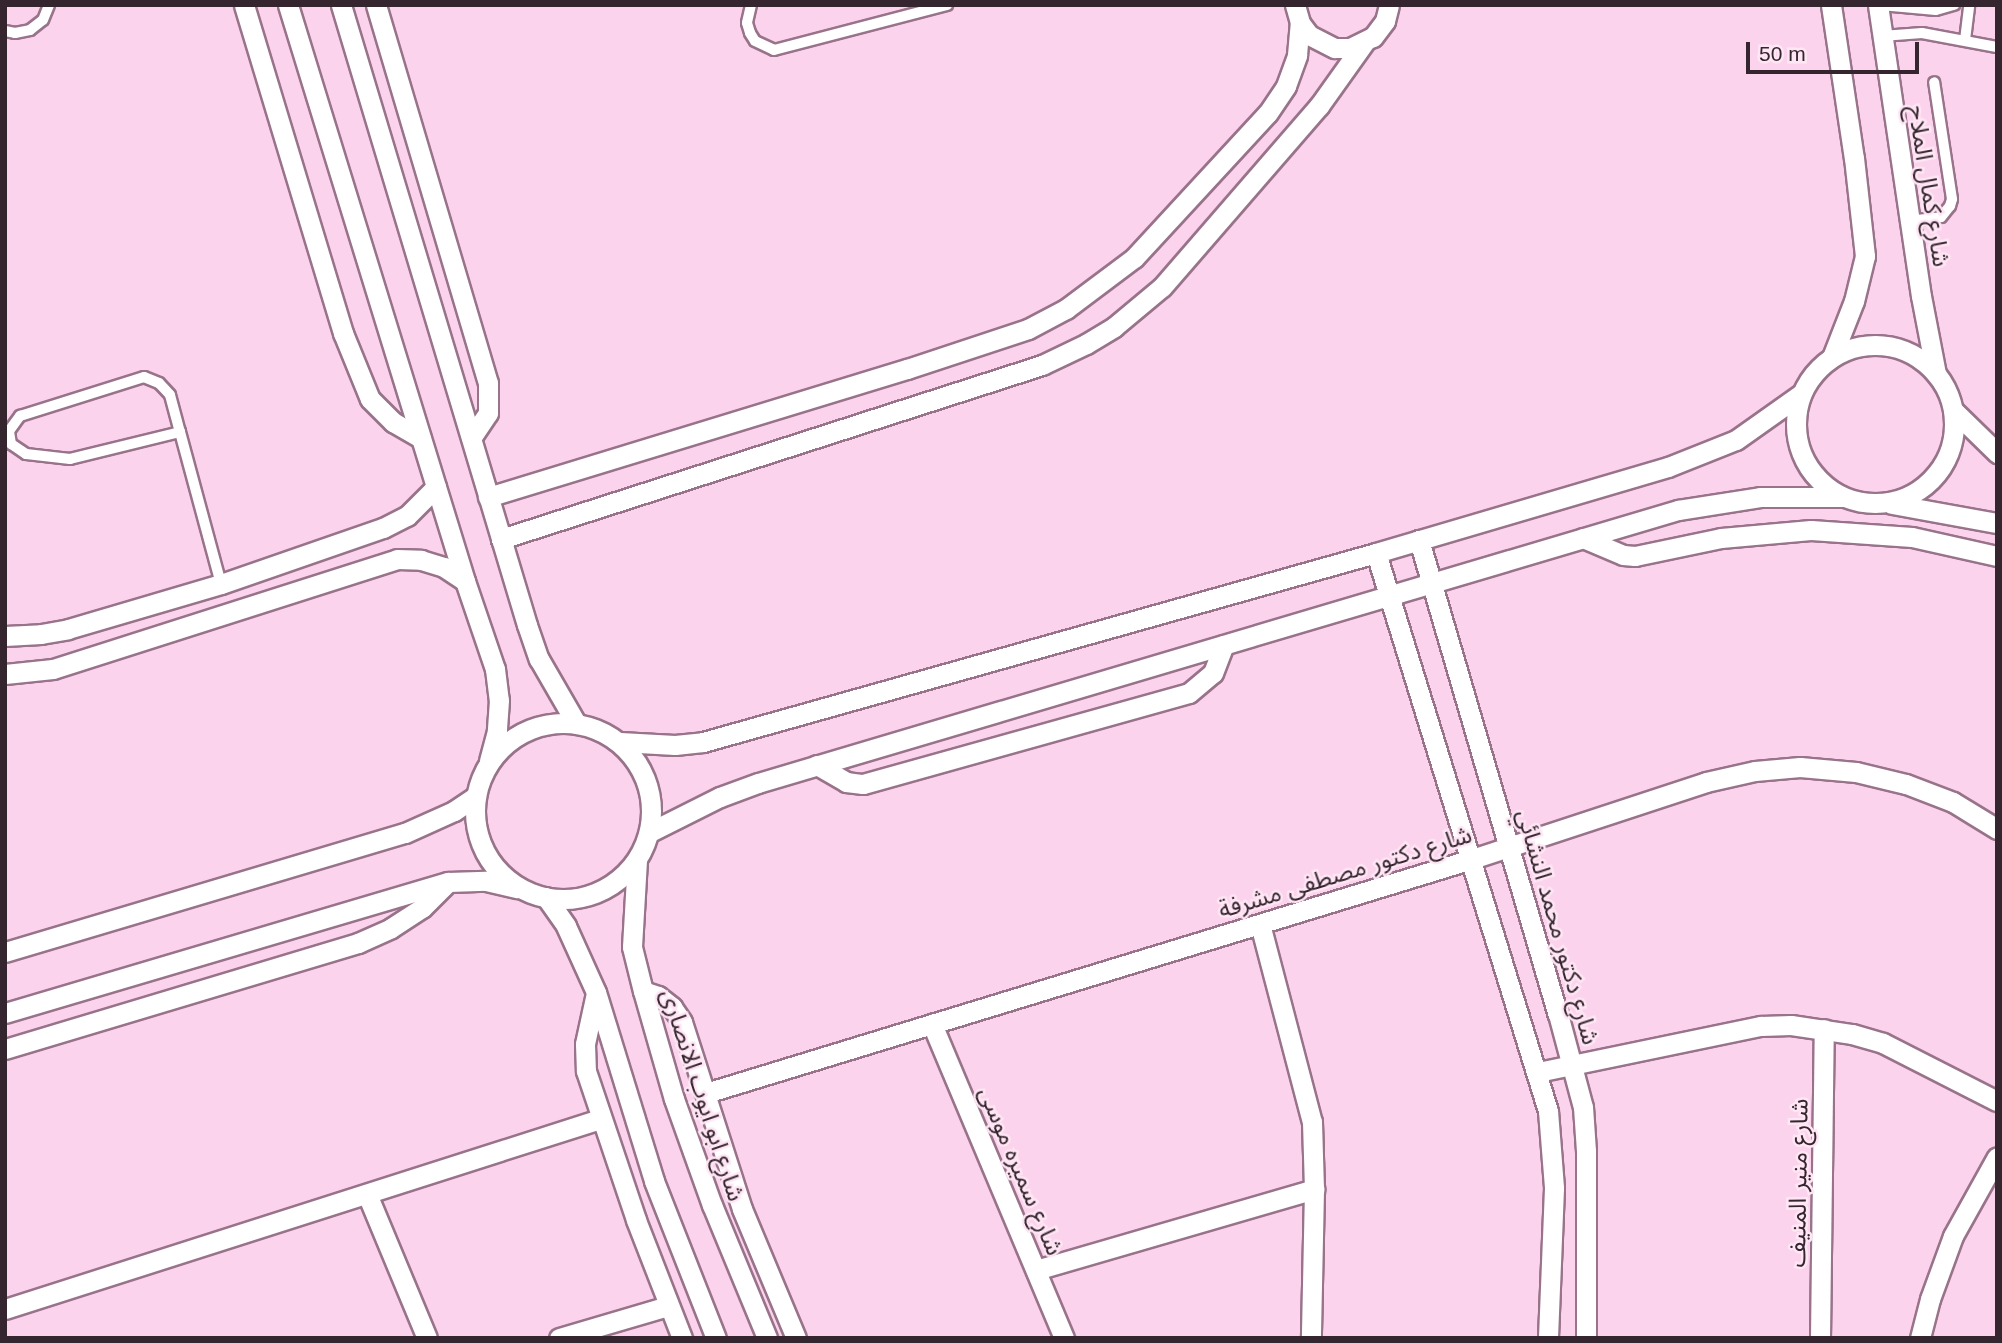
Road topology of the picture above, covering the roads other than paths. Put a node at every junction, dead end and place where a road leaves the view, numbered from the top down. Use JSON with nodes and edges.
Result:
{"nodes":[{"id":1,"x":49,"y":5,"type":"edge"},
{"id":2,"x":244,"y":5,"type":"edge"},
{"id":3,"x":288,"y":5,"type":"edge"},
{"id":4,"x":341,"y":5,"type":"edge"},
{"id":5,"x":376,"y":5,"type":"edge"},
{"id":6,"x":751,"y":5,"type":"edge"},
{"id":7,"x":947,"y":5,"type":"edge"},
{"id":8,"x":1403,"y":5,"type":"edge"},
{"id":9,"x":1831,"y":5,"type":"edge"},
{"id":10,"x":1879,"y":5,"type":"edge"},
{"id":11,"x":1954,"y":5,"type":"edge"},
{"id":12,"x":1969,"y":5,"type":"edge"},
{"id":13,"x":1387,"y":13,"type":"edge"},
{"id":14,"x":1298,"y":14,"type":"edge"},
{"id":15,"x":5,"y":31,"type":"edge"},
{"id":16,"x":1881,"y":36,"type":"junction"},
{"id":17,"x":1965,"y":40,"type":"junction"},
{"id":18,"x":1364,"y":43,"type":"junction"},
{"id":19,"x":1997,"y":47,"type":"edge"},
{"id":20,"x":1934,"y":82,"type":"dead end"},
{"id":21,"x":1909,"y":221,"type":"junction"},
{"id":22,"x":1832,"y":357,"type":"junction"},
{"id":23,"x":1936,"y":374,"type":"junction"},
{"id":24,"x":1801,"y":394,"type":"junction"},
{"id":25,"x":1953,"y":410,"type":"junction"},
{"id":26,"x":180,"y":432,"type":"junction"},
{"id":27,"x":421,"y":438,"type":"junction"},
{"id":28,"x":471,"y":438,"type":"junction"},
{"id":29,"x":1997,"y":453,"type":"edge"},
{"id":30,"x":436,"y":487,"type":"junction"},
{"id":31,"x":488,"y":497,"type":"junction"},
{"id":32,"x":1842,"y":497,"type":"junction"},
{"id":33,"x":1888,"y":503,"type":"junction"},
{"id":34,"x":1997,"y":523,"type":"edge"},
{"id":35,"x":1583,"y":538,"type":"junction"},
{"id":36,"x":501,"y":539,"type":"junction"},
{"id":37,"x":1419,"y":541,"type":"junction"},
{"id":38,"x":1376,"y":553,"type":"junction"},
{"id":39,"x":1997,"y":556,"type":"edge"},
{"id":40,"x":465,"y":581,"type":"junction"},
{"id":41,"x":1430,"y":583,"type":"junction"},
{"id":42,"x":221,"y":584,"type":"junction"},
{"id":43,"x":1389,"y":596,"type":"junction"},
{"id":44,"x":5,"y":635,"type":"edge"},
{"id":45,"x":1224,"y":645,"type":"junction"},
{"id":46,"x":5,"y":674,"type":"edge"},
{"id":47,"x":576,"y":723,"type":"junction"},
{"id":48,"x":620,"y":742,"type":"junction"},
{"id":49,"x":489,"y":761,"type":"junction"},
{"id":50,"x":817,"y":765,"type":"junction"},
{"id":51,"x":476,"y":796,"type":"junction"},
{"id":52,"x":1997,"y":829,"type":"edge"},
{"id":53,"x":650,"y":832,"type":"junction"},
{"id":54,"x":1510,"y":846,"type":"junction"},
{"id":55,"x":1472,"y":859,"type":"junction"},
{"id":56,"x":638,"y":860,"type":"junction"},
{"id":57,"x":448,"y":882,"type":"junction"},
{"id":58,"x":522,"y":889,"type":"junction"},
{"id":59,"x":545,"y":897,"type":"junction"},
{"id":60,"x":1260,"y":924,"type":"junction"},
{"id":61,"x":5,"y":952,"type":"edge"},
{"id":62,"x":643,"y":991,"type":"junction"},
{"id":63,"x":596,"y":992,"type":"junction"},
{"id":64,"x":5,"y":1013,"type":"edge"},
{"id":65,"x":932,"y":1024,"type":"junction"},
{"id":66,"x":1824,"y":1029,"type":"junction"},
{"id":67,"x":5,"y":1049,"type":"edge"},
{"id":68,"x":1573,"y":1065,"type":"junction"},
{"id":69,"x":1538,"y":1072,"type":"junction"},
{"id":70,"x":706,"y":1093,"type":"junction"},
{"id":71,"x":1997,"y":1101,"type":"edge"},
{"id":72,"x":600,"y":1118,"type":"junction"},
{"id":73,"x":1997,"y":1157,"type":"edge"},
{"id":74,"x":1314,"y":1189,"type":"junction"},
{"id":75,"x":367,"y":1194,"type":"junction"},
{"id":76,"x":1036,"y":1270,"type":"junction"},
{"id":77,"x":668,"y":1306,"type":"junction"},
{"id":78,"x":5,"y":1309,"type":"edge"},
{"id":79,"x":427,"y":1338,"type":"edge"},
{"id":80,"x":559,"y":1338,"type":"edge"},
{"id":81,"x":682,"y":1338,"type":"edge"},
{"id":82,"x":716,"y":1338,"type":"edge"},
{"id":83,"x":767,"y":1338,"type":"edge"},
{"id":84,"x":796,"y":1338,"type":"edge"},
{"id":85,"x":1064,"y":1338,"type":"edge"},
{"id":86,"x":1311,"y":1338,"type":"edge"},
{"id":87,"x":1548,"y":1338,"type":"edge"},
{"id":88,"x":1586,"y":1338,"type":"edge"},
{"id":89,"x":1820,"y":1338,"type":"edge"},
{"id":90,"x":1920,"y":1338,"type":"edge"}],
"edges":[{"from":1,"to":15,"type":"lane"},
{"from":2,"to":27,"type":"street"},
{"from":3,"to":27,"type":"street"},
{"from":4,"to":28,"type":"street"},
{"from":5,"to":28,"type":"street"},
{"from":6,"to":7,"type":"lane"},
{"from":8,"to":13,"type":"street"},
{"from":9,"to":22,"type":"street"},
{"from":10,"to":11,"type":"lane"},
{"from":10,"to":16,"type":"street","name":"شارع كمال الملاح"},
{"from":12,"to":17,"type":"lane"},
{"from":13,"to":18,"type":"street"},
{"from":14,"to":18,"type":"street"},
{"from":14,"to":31,"type":"street"},
{"from":16,"to":17,"type":"lane"},
{"from":16,"to":21,"type":"street","name":"شارع كمال الملاح"},
{"from":17,"to":19,"type":"lane"},
{"from":18,"to":36,"type":"street"},
{"from":20,"to":21,"type":"lane"},
{"from":21,"to":23,"type":"street","name":"شارع كمال الملاح"},
{"from":22,"to":23,"type":"street"},
{"from":22,"to":24,"type":"street"},
{"from":23,"to":25,"type":"street"},
{"from":24,"to":32,"type":"street"},
{"from":24,"to":37,"type":"street"},
{"from":25,"to":29,"type":"street"},
{"from":25,"to":33,"type":"street"},
{"from":26,"to":26,"type":"lane"},
{"from":26,"to":42,"type":"lane"},
{"from":27,"to":30,"type":"street"},
{"from":28,"to":31,"type":"street"},
{"from":30,"to":40,"type":"street"},
{"from":30,"to":42,"type":"street"},
{"from":31,"to":36,"type":"street"},
{"from":32,"to":33,"type":"street"},
{"from":32,"to":35,"type":"street"},
{"from":33,"to":34,"type":"street"},
{"from":35,"to":39,"type":"street"},
{"from":35,"to":41,"type":"street"},
{"from":36,"to":47,"type":"street"},
{"from":37,"to":38,"type":"street"},
{"from":37,"to":41,"type":"street","name":"شارع دكتور محمد النشائي"},
{"from":38,"to":43,"type":"street"},
{"from":38,"to":48,"type":"street"},
{"from":40,"to":46,"type":"street"},
{"from":40,"to":49,"type":"street"},
{"from":41,"to":43,"type":"street"},
{"from":41,"to":54,"type":"street","name":"شارع دكتور محمد النشائي"},
{"from":42,"to":44,"type":"street"},
{"from":43,"to":45,"type":"street"},
{"from":43,"to":55,"type":"street"},
{"from":45,"to":50,"type":"street"},
{"from":45,"to":50,"type":"street"},
{"from":47,"to":48,"type":"street"},
{"from":47,"to":49,"type":"street"},
{"from":48,"to":53,"type":"street"},
{"from":49,"to":51,"type":"street"},
{"from":50,"to":53,"type":"street"},
{"from":51,"to":58,"type":"street"},
{"from":51,"to":61,"type":"street"},
{"from":52,"to":54,"type":"street","name":"شارع دكتور مصطفى مشرفة"},
{"from":53,"to":56,"type":"street"},
{"from":54,"to":55,"type":"street","name":"شارع دكتور مصطفى مشرفة"},
{"from":54,"to":68,"type":"street","name":"شارع دكتور محمد النشائي"},
{"from":55,"to":60,"type":"street","name":"شارع دكتور مصطفى مشرفة"},
{"from":55,"to":69,"type":"street"},
{"from":56,"to":59,"type":"street"},
{"from":56,"to":62,"type":"street","name":"شارع ابو ايوب الانصارى"},
{"from":57,"to":58,"type":"street"},
{"from":57,"to":64,"type":"street"},
{"from":57,"to":67,"type":"street"},
{"from":58,"to":59,"type":"street"},
{"from":59,"to":63,"type":"street"},
{"from":60,"to":65,"type":"street","name":"شارع دكتور مصطفى مشرفة"},
{"from":60,"to":74,"type":"street"},
{"from":62,"to":70,"type":"street"},
{"from":62,"to":83,"type":"street","name":"شارع ابو ايوب الانصارى"},
{"from":63,"to":72,"type":"street"},
{"from":63,"to":82,"type":"street"},
{"from":65,"to":70,"type":"street","name":"شارع دكتور مصطفى مشرفة"},
{"from":65,"to":76,"type":"street","name":"شارع سميره موسى"},
{"from":66,"to":68,"type":"street"},
{"from":66,"to":71,"type":"street"},
{"from":66,"to":89,"type":"street","name":"شارع منير المنيف"},
{"from":68,"to":69,"type":"street"},
{"from":68,"to":88,"type":"street","name":"شارع دكتور محمد النشائي"},
{"from":69,"to":87,"type":"street"},
{"from":70,"to":84,"type":"street"},
{"from":72,"to":75,"type":"street"},
{"from":72,"to":77,"type":"street"},
{"from":73,"to":90,"type":"street"},
{"from":74,"to":76,"type":"street"},
{"from":74,"to":86,"type":"street"},
{"from":75,"to":78,"type":"street"},
{"from":75,"to":79,"type":"street"},
{"from":76,"to":85,"type":"street","name":"شارع سميره موسى"},
{"from":77,"to":80,"type":"street"},
{"from":77,"to":81,"type":"street"}]}
